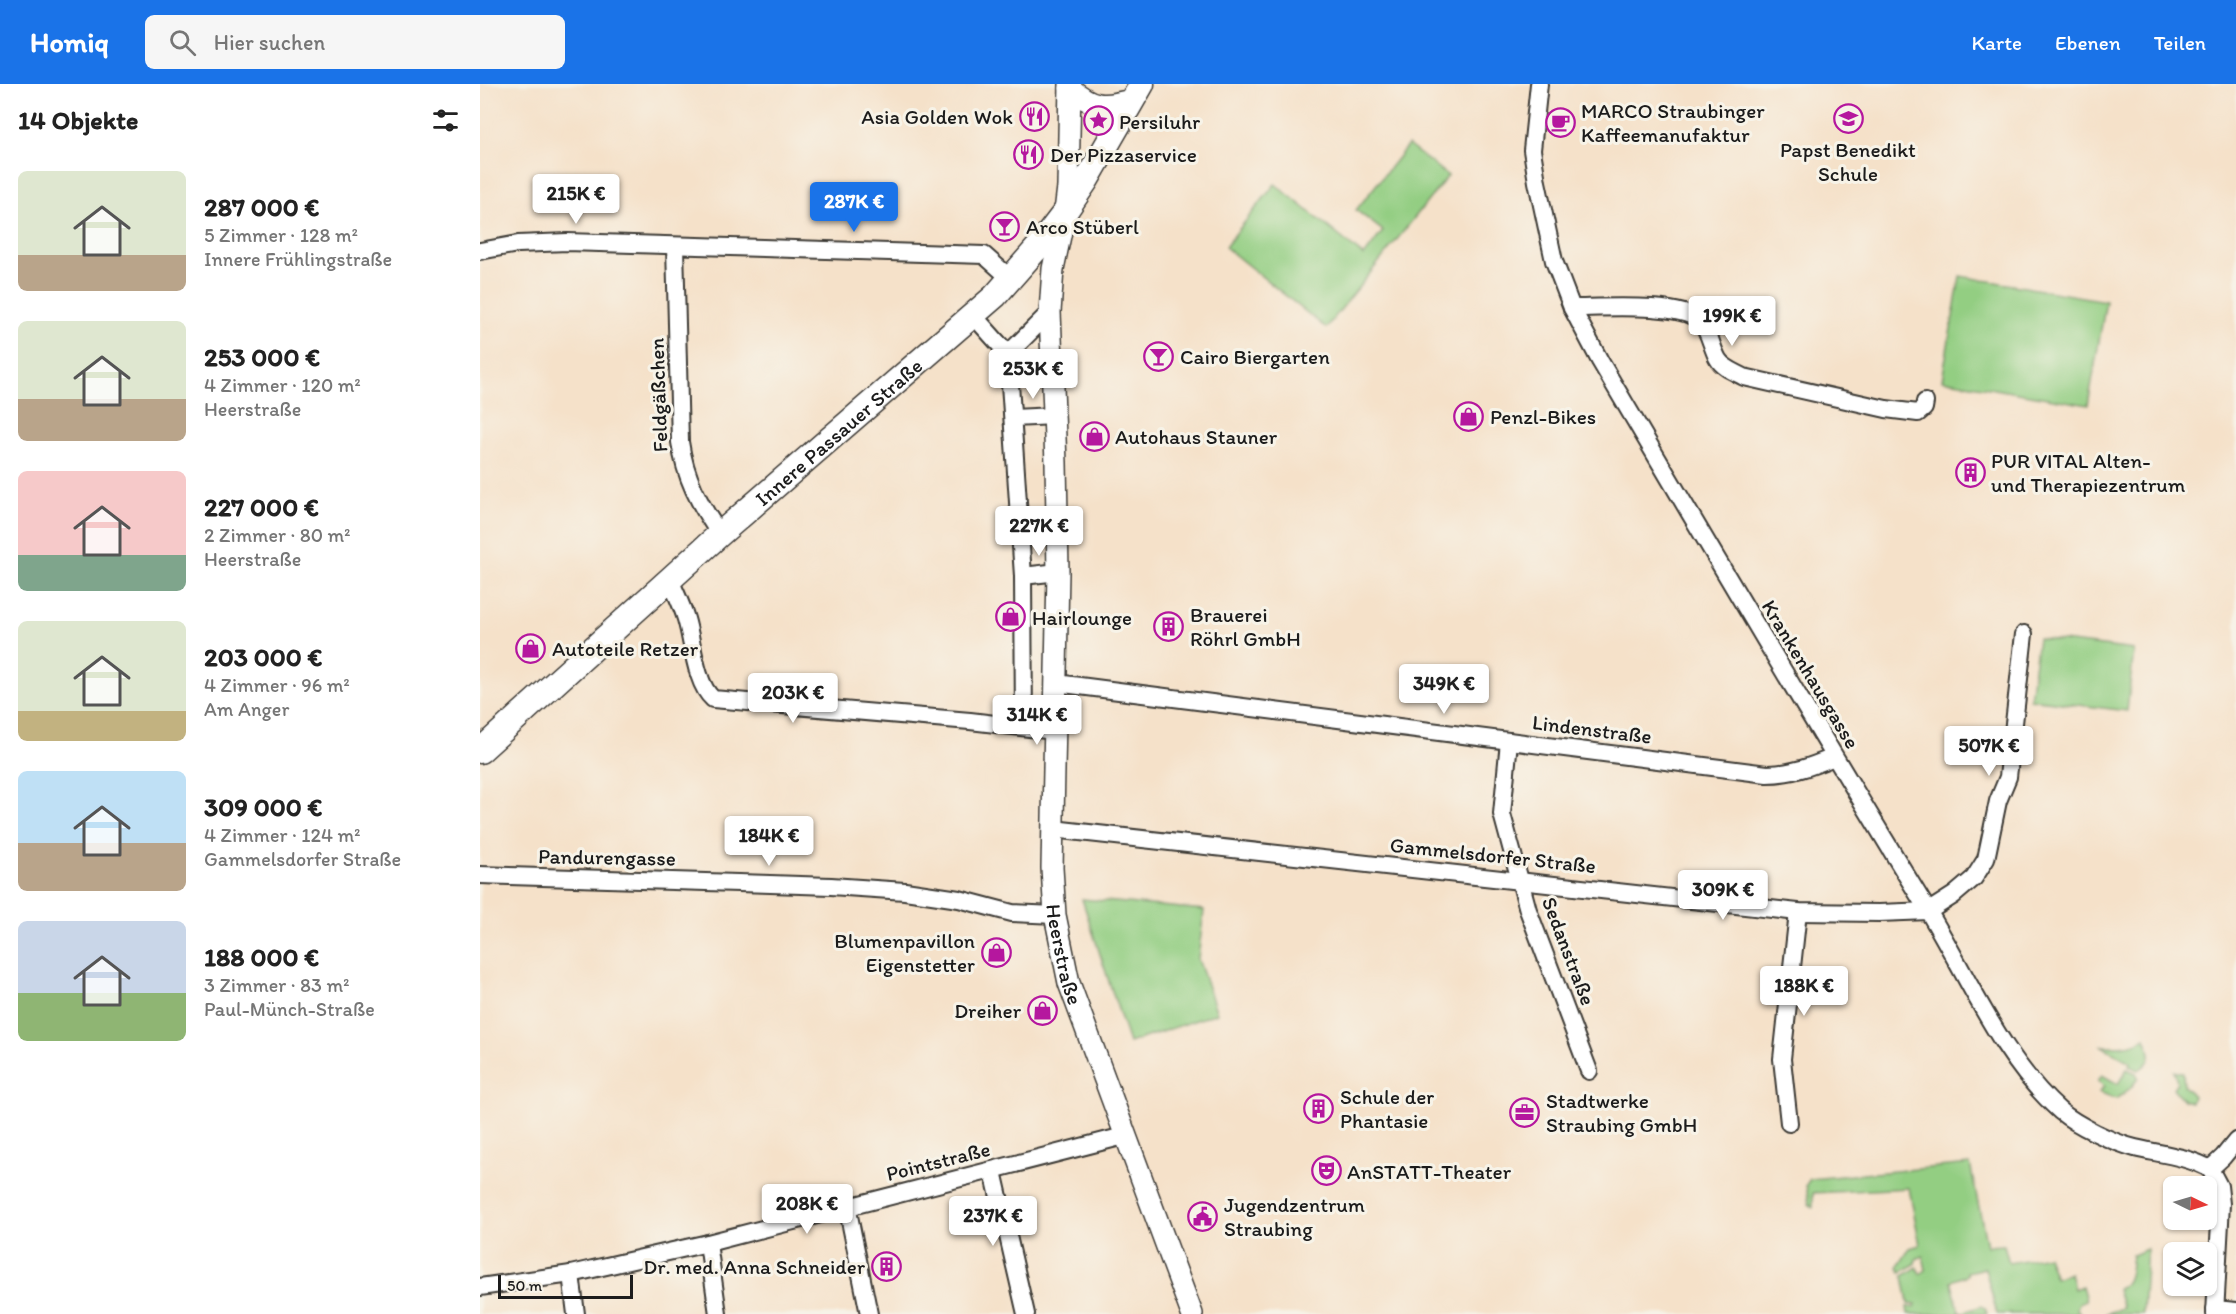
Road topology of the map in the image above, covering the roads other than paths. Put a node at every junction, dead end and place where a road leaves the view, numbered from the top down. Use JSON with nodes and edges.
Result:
{"nodes":[{"id":1,"x":1539,"y":84,"type":"edge"},
{"id":2,"x":1070,"y":86,"type":"edge"},
{"id":3,"x":1137,"y":92,"type":"edge"},
{"id":4,"x":1065,"y":212,"type":"junction"},
{"id":5,"x":675,"y":246,"type":"junction"},
{"id":6,"x":480,"y":251,"type":"edge"},
{"id":7,"x":1010,"y":279,"type":"junction"},
{"id":8,"x":1572,"y":308,"type":"junction"},
{"id":9,"x":1050,"y":312,"type":"junction"},
{"id":10,"x":974,"y":316,"type":"junction"},
{"id":11,"x":1008,"y":354,"type":"junction"},
{"id":12,"x":1925,"y":402,"type":"dead end"},
{"id":13,"x":1054,"y":416,"type":"junction"},
{"id":14,"x":1013,"y":418,"type":"junction"},
{"id":15,"x":720,"y":534,"type":"junction"},
{"id":16,"x":1058,"y":572,"type":"junction"},
{"id":17,"x":1023,"y":576,"type":"junction"},
{"id":18,"x":670,"y":579,"type":"junction"},
{"id":19,"x":2024,"y":634,"type":"dead end"},
{"id":20,"x":1056,"y":683,"type":"junction"},
{"id":21,"x":1024,"y":727,"type":"junction"},
{"id":22,"x":1055,"y":731,"type":"junction"},
{"id":23,"x":483,"y":741,"type":"edge"},
{"id":24,"x":1509,"y":741,"type":"junction"},
{"id":25,"x":1834,"y":757,"type":"junction"},
{"id":26,"x":1053,"y":829,"type":"junction"},
{"id":27,"x":480,"y":876,"type":"edge"},
{"id":28,"x":1519,"y":881,"type":"junction"},
{"id":29,"x":1929,"y":911,"type":"junction"},
{"id":30,"x":1798,"y":912,"type":"junction"},
{"id":31,"x":1055,"y":915,"type":"junction"},
{"id":32,"x":1589,"y":1071,"type":"dead end"},
{"id":33,"x":1789,"y":1124,"type":"dead end"},
{"id":34,"x":1124,"y":1136,"type":"junction"},
{"id":35,"x":2236,"y":1141,"type":"edge"},
{"id":36,"x":2210,"y":1169,"type":"junction"},
{"id":37,"x":993,"y":1171,"type":"junction"},
{"id":38,"x":847,"y":1206,"type":"junction"},
{"id":39,"x":708,"y":1243,"type":"junction"},
{"id":40,"x":572,"y":1274,"type":"junction"},
{"id":41,"x":480,"y":1287,"type":"edge"},
{"id":42,"x":2236,"y":1311,"type":"edge"},
{"id":43,"x":2215,"y":1312,"type":"edge"},
{"id":44,"x":576,"y":1314,"type":"edge"},
{"id":45,"x":718,"y":1314,"type":"edge"},
{"id":46,"x":869,"y":1314,"type":"edge"},
{"id":47,"x":1026,"y":1314,"type":"edge"},
{"id":48,"x":1192,"y":1314,"type":"edge"}],
"edges":[{"from":1,"to":8,"type":"street","name":"Krankenhausgasse"},
{"from":2,"to":3,"type":"street"},
{"from":2,"to":4,"type":"street","name":"Heerstraße"},
{"from":3,"to":4,"type":"main road","name":"Innere Passauer Straße"},
{"from":4,"to":7,"type":"main road","name":"Innere Passauer Straße"},
{"from":4,"to":9,"type":"street","name":"Heerstraße"},
{"from":5,"to":6,"type":"street"},
{"from":5,"to":7,"type":"street"},
{"from":5,"to":15,"type":"street","name":"Feldgäßchen"},
{"from":7,"to":10,"type":"main road","name":"Innere Passauer Straße"},
{"from":8,"to":12,"type":"street"},
{"from":8,"to":25,"type":"street","name":"Krankenhausgasse"},
{"from":9,"to":11,"type":"street"},
{"from":9,"to":13,"type":"street","name":"Heerstraße"},
{"from":10,"to":11,"type":"street"},
{"from":10,"to":15,"type":"main road","name":"Innere Passauer Straße"},
{"from":11,"to":14,"type":"street"},
{"from":13,"to":14,"type":"street"},
{"from":13,"to":16,"type":"street","name":"Heerstraße"},
{"from":14,"to":17,"type":"street"},
{"from":15,"to":18,"type":"main road","name":"Innere Passauer Straße"},
{"from":16,"to":17,"type":"street"},
{"from":16,"to":20,"type":"street","name":"Heerstraße"},
{"from":17,"to":21,"type":"street"},
{"from":18,"to":21,"type":"street"},
{"from":18,"to":23,"type":"main road","name":"Innere Passauer Straße"},
{"from":19,"to":29,"type":"street"},
{"from":20,"to":22,"type":"street","name":"Heerstraße"},
{"from":20,"to":24,"type":"street","name":"Lindenstraße"},
{"from":21,"to":22,"type":"street"},
{"from":22,"to":26,"type":"street","name":"Heerstraße"},
{"from":24,"to":25,"type":"street","name":"Lindenstraße"},
{"from":24,"to":28,"type":"street","name":"Sedanstraße"},
{"from":25,"to":29,"type":"street","name":"Krankenhausgasse"},
{"from":26,"to":28,"type":"street","name":"Gammelsdorfer Straße"},
{"from":26,"to":31,"type":"street","name":"Heerstraße"},
{"from":27,"to":31,"type":"street","name":"Pandurengasse"},
{"from":28,"to":30,"type":"street","name":"Gammelsdorfer Straße"},
{"from":28,"to":32,"type":"street","name":"Sedanstraße"},
{"from":29,"to":30,"type":"street","name":"Gammelsdorfer Straße"},
{"from":29,"to":36,"type":"street","name":"Krankenhausgasse"},
{"from":30,"to":33,"type":"street"},
{"from":31,"to":34,"type":"street","name":"Heerstraße"},
{"from":34,"to":37,"type":"street","name":"Pointstraße"},
{"from":34,"to":48,"type":"street","name":"Heerstraße"},
{"from":35,"to":36,"type":"street"},
{"from":36,"to":43,"type":"street"},
{"from":37,"to":38,"type":"street","name":"Pointstraße"},
{"from":37,"to":47,"type":"street"},
{"from":38,"to":39,"type":"street","name":"Pointstraße"},
{"from":38,"to":46,"type":"street"},
{"from":39,"to":40,"type":"street","name":"Pointstraße"},
{"from":39,"to":45,"type":"street"},
{"from":40,"to":41,"type":"street","name":"Pointstraße"},
{"from":40,"to":44,"type":"street"},
{"from":42,"to":43,"type":"street"}]}
